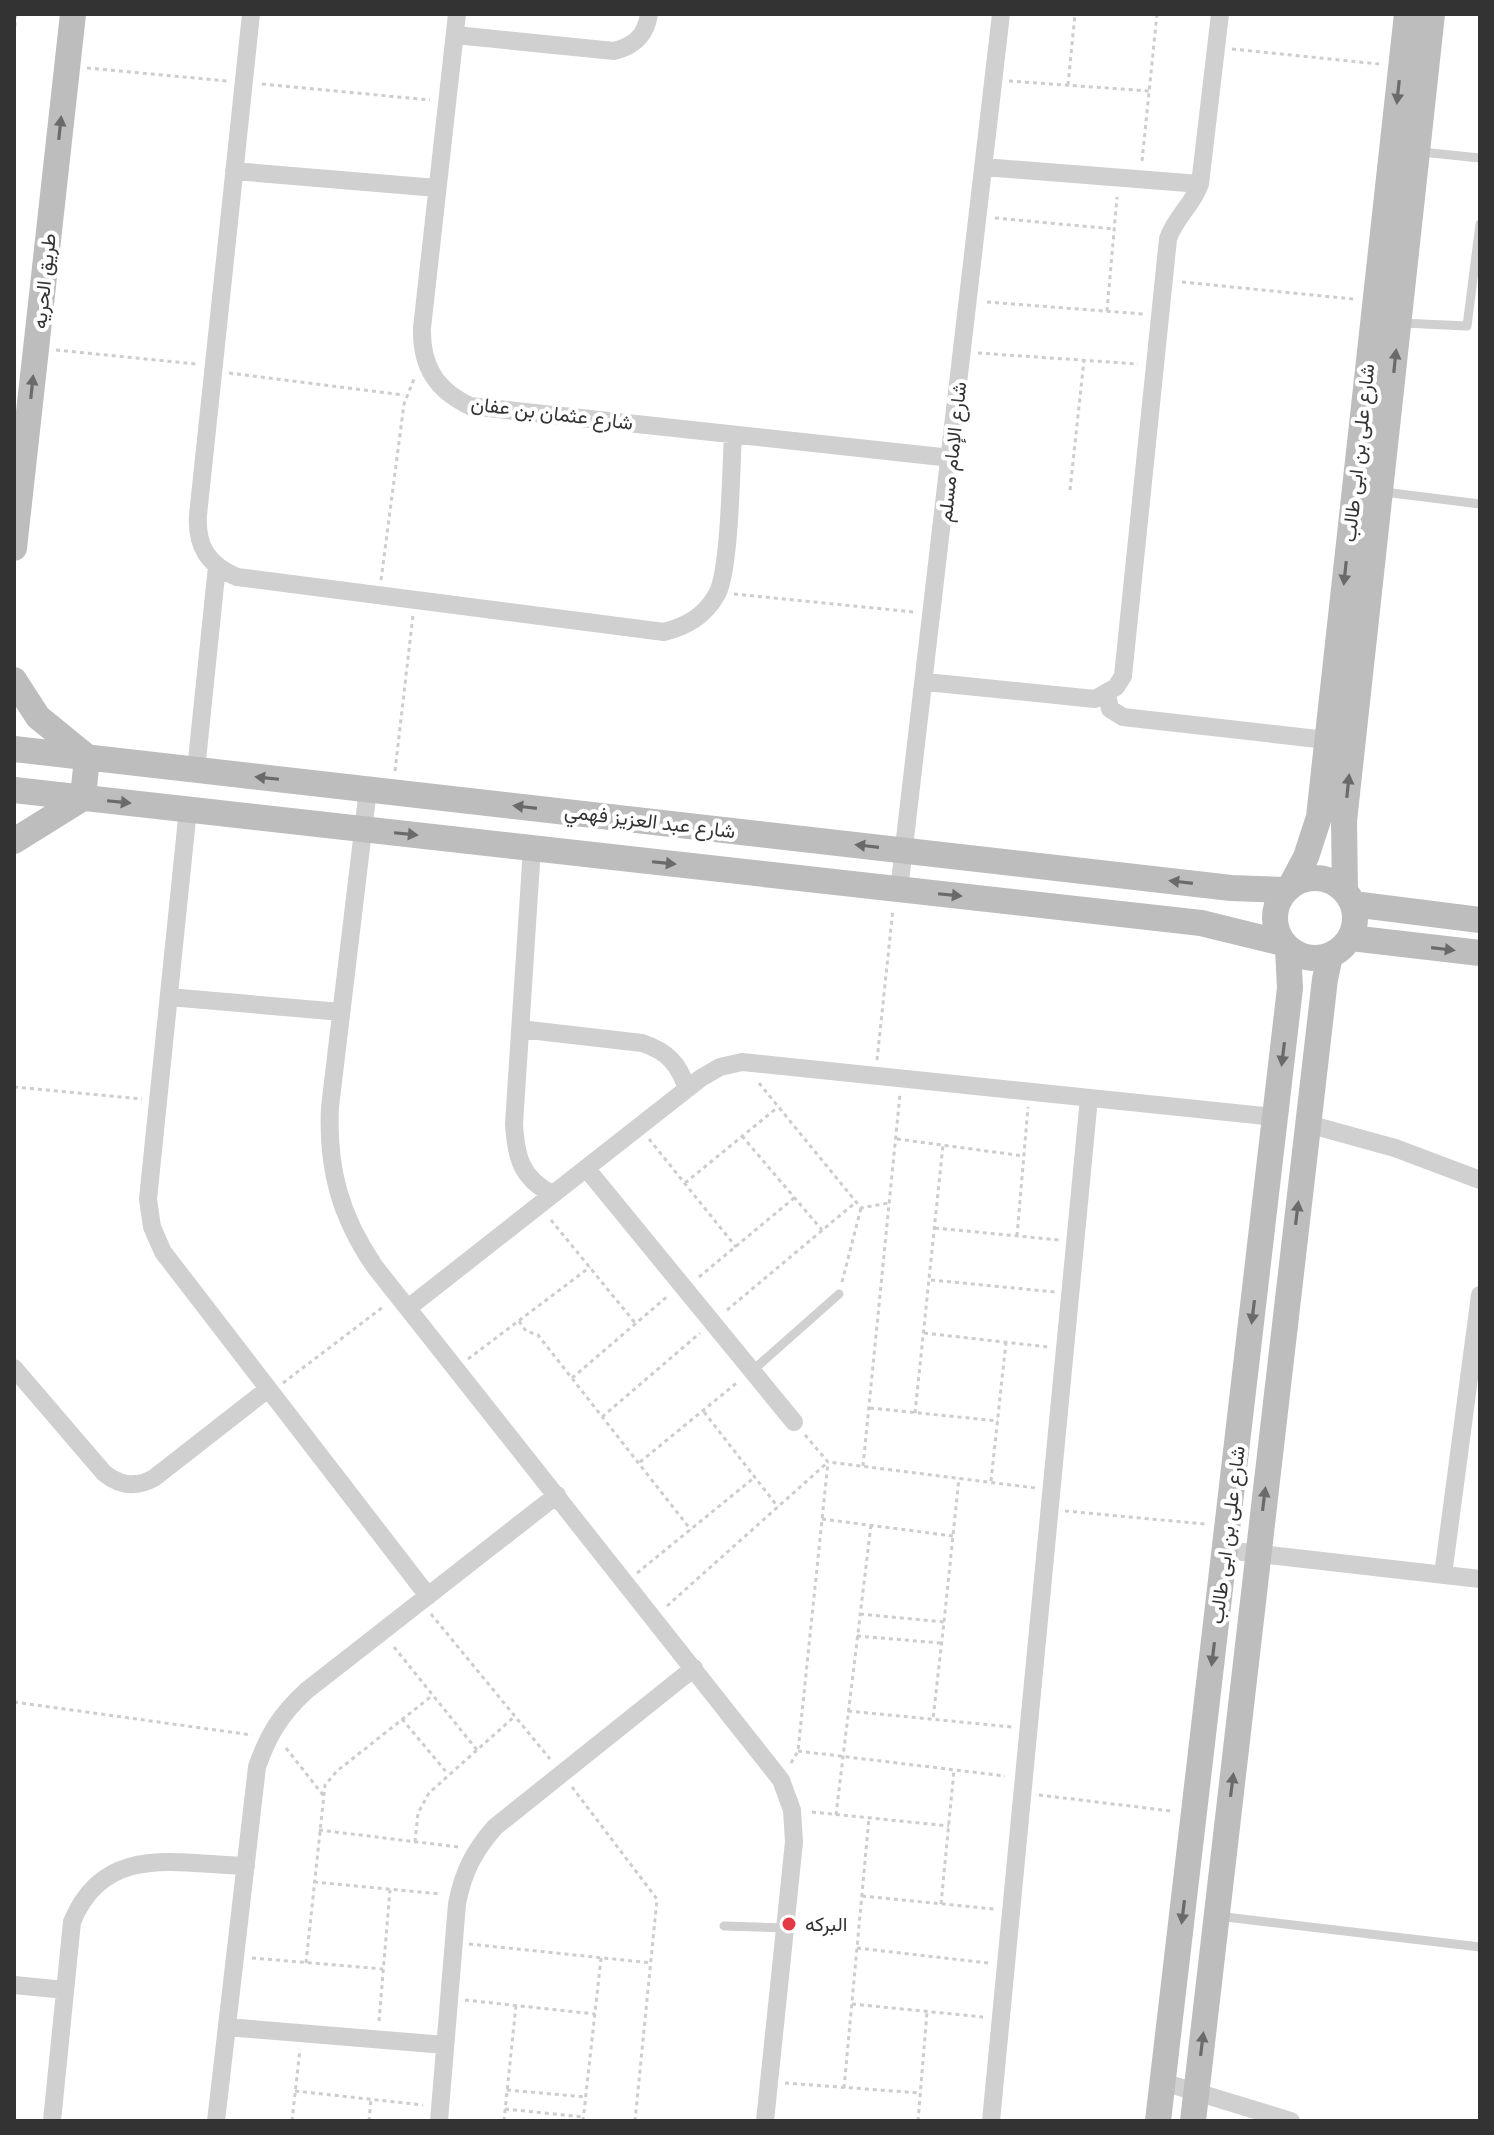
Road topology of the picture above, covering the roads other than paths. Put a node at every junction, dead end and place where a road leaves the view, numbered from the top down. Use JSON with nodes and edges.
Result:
{"nodes":[{"id":1,"x":73,"y":14,"type":"edge"},
{"id":2,"x":251,"y":14,"type":"edge"},
{"id":3,"x":457,"y":14,"type":"edge"},
{"id":4,"x":649,"y":14,"type":"edge"},
{"id":5,"x":1001,"y":14,"type":"edge"},
{"id":6,"x":1220,"y":14,"type":"edge"},
{"id":7,"x":1407,"y":14,"type":"edge"},
{"id":8,"x":1432,"y":14,"type":"edge"},
{"id":9,"x":455,"y":35,"type":"junction"},
{"id":10,"x":1417,"y":152,"type":"junction"},
{"id":11,"x":1480,"y":158,"type":"edge"},
{"id":12,"x":984,"y":167,"type":"junction"},
{"id":13,"x":234,"y":171,"type":"junction"},
{"id":14,"x":1200,"y":184,"type":"junction"},
{"id":15,"x":437,"y":188,"type":"junction"},
{"id":16,"x":1480,"y":224,"type":"edge"},
{"id":17,"x":1399,"y":322,"type":"junction"},
{"id":18,"x":1376,"y":412,"type":"junction"},
{"id":19,"x":733,"y":435,"type":"junction"},
{"id":20,"x":951,"y":458,"type":"junction"},
{"id":21,"x":1380,"y":491,"type":"junction"},
{"id":22,"x":1480,"y":504,"type":"edge"},
{"id":23,"x":14,"y":548,"type":"edge"},
{"id":24,"x":217,"y":566,"type":"junction"},
{"id":25,"x":14,"y":680,"type":"edge"},
{"id":26,"x":926,"y":682,"type":"junction"},
{"id":27,"x":1107,"y":695,"type":"junction"},
{"id":28,"x":1327,"y":740,"type":"junction"},
{"id":29,"x":14,"y":749,"type":"edge"},
{"id":30,"x":87,"y":757,"type":"junction"},
{"id":31,"x":196,"y":770,"type":"junction"},
{"id":32,"x":14,"y":790,"type":"edge"},
{"id":33,"x":380,"y":790,"type":"junction"},
{"id":34,"x":83,"y":798,"type":"junction"},
{"id":35,"x":188,"y":809,"type":"junction"},
{"id":36,"x":1332,"y":819,"type":"junction"},
{"id":37,"x":363,"y":829,"type":"junction"},
{"id":38,"x":14,"y":841,"type":"edge"},
{"id":39,"x":532,"y":848,"type":"junction"},
{"id":40,"x":904,"y":850,"type":"junction"},
{"id":41,"x":1231,"y":888,"type":"junction"},
{"id":42,"x":1288,"y":888,"type":"junction"},
{"id":43,"x":897,"y":889,"type":"junction"},
{"id":44,"x":1349,"y":898,"type":"junction"},
{"id":45,"x":1395,"y":909,"type":"junction"},
{"id":46,"x":1480,"y":920,"type":"edge"},
{"id":47,"x":1224,"y":926,"type":"junction"},
{"id":48,"x":1351,"y":938,"type":"junction"},
{"id":49,"x":1390,"y":942,"type":"junction"},
{"id":50,"x":1286,"y":946,"type":"junction"},
{"id":51,"x":1480,"y":953,"type":"edge"},
{"id":52,"x":1330,"y":956,"type":"junction"},
{"id":53,"x":169,"y":997,"type":"junction"},
{"id":54,"x":1288,"y":1004,"type":"junction"},
{"id":55,"x":1321,"y":1007,"type":"junction"},
{"id":56,"x":341,"y":1012,"type":"junction"},
{"id":57,"x":520,"y":1029,"type":"junction"},
{"id":58,"x":687,"y":1089,"type":"junction"},
{"id":59,"x":1089,"y":1098,"type":"junction"},
{"id":60,"x":1275,"y":1117,"type":"junction"},
{"id":61,"x":1308,"y":1124,"type":"junction"},
{"id":62,"x":586,"y":1168,"type":"junction"},
{"id":63,"x":1480,"y":1180,"type":"edge"},
{"id":64,"x":545,"y":1200,"type":"junction"},
{"id":65,"x":839,"y":1294,"type":"road end"},
{"id":66,"x":1480,"y":1295,"type":"edge"},
{"id":67,"x":403,"y":1302,"type":"junction"},
{"id":68,"x":14,"y":1368,"type":"edge"},
{"id":69,"x":752,"y":1372,"type":"junction"},
{"id":70,"x":269,"y":1390,"type":"junction"},
{"id":71,"x":794,"y":1422,"type":"road end"},
{"id":72,"x":557,"y":1495,"type":"junction"},
{"id":73,"x":1226,"y":1538,"type":"junction"},
{"id":74,"x":1258,"y":1554,"type":"junction"},
{"id":75,"x":1443,"y":1575,"type":"junction"},
{"id":76,"x":1480,"y":1579,"type":"edge"},
{"id":77,"x":424,"y":1599,"type":"junction"},
{"id":78,"x":694,"y":1668,"type":"junction"},
{"id":79,"x":246,"y":1866,"type":"junction"},
{"id":80,"x":1217,"y":1916,"type":"junction"},
{"id":81,"x":724,"y":1926,"type":"dead end"},
{"id":82,"x":785,"y":1928,"type":"junction"},
{"id":83,"x":1480,"y":1947,"type":"edge"},
{"id":84,"x":14,"y":1985,"type":"edge"},
{"id":85,"x":65,"y":1990,"type":"junction"},
{"id":86,"x":227,"y":2027,"type":"junction"},
{"id":87,"x":445,"y":2045,"type":"junction"},
{"id":88,"x":1163,"y":2082,"type":"junction"},
{"id":89,"x":1196,"y":2092,"type":"junction"},
{"id":90,"x":440,"y":2114,"type":"edge"},
{"id":91,"x":52,"y":2121,"type":"edge"},
{"id":92,"x":216,"y":2121,"type":"edge"},
{"id":93,"x":765,"y":2121,"type":"edge"},
{"id":94,"x":991,"y":2121,"type":"edge"},
{"id":95,"x":1158,"y":2121,"type":"edge"},
{"id":96,"x":1193,"y":2121,"type":"edge"},
{"id":97,"x":1291,"y":2121,"type":"edge"}],
"edges":[{"from":23,"to":1,"type":"street","name":"طريق الحريه","one_way":true},
{"from":2,"to":13,"type":"street"},
{"from":3,"to":9,"type":"street"},
{"from":4,"to":9,"type":"street"},
{"from":5,"to":12,"type":"street","name":"شارع الإمام مسلم"},
{"from":6,"to":14,"type":"street"},
{"from":7,"to":18,"type":"street","name":"شارع على بن ابى طالب","one_way":true},
{"from":8,"to":10,"type":"street","name":"شارع على بن ابى طالب"},
{"from":9,"to":15,"type":"street"},
{"from":10,"to":11,"type":"lane"},
{"from":10,"to":17,"type":"street","name":"شارع على بن ابى طالب"},
{"from":12,"to":14,"type":"street"},
{"from":12,"to":20,"type":"street","name":"شارع الإمام مسلم"},
{"from":13,"to":15,"type":"street"},
{"from":13,"to":24,"type":"street"},
{"from":14,"to":27,"type":"street"},
{"from":15,"to":19,"type":"street","name":"شارع عثمان بن عفان"},
{"from":16,"to":17,"type":"lane"},
{"from":18,"to":17,"type":"street","name":"شارع على بن ابى طالب","one_way":true},
{"from":18,"to":21,"type":"street","name":"شارع على بن ابى طالب"},
{"from":18,"to":28,"type":"street","name":"شارع على بن ابى طالب","one_way":true},
{"from":19,"to":20,"type":"street","name":"شارع عثمان بن عفان"},
{"from":19,"to":24,"type":"street"},
{"from":20,"to":26,"type":"street","name":"شارع الإمام مسلم"},
{"from":21,"to":22,"type":"lane"},
{"from":36,"to":21,"type":"street","name":"شارع على بن ابى طالب","one_way":true},
{"from":24,"to":31,"type":"street"},
{"from":25,"to":30,"type":"street"},
{"from":26,"to":27,"type":"street"},
{"from":26,"to":40,"type":"street","name":"شارع الإمام مسلم"},
{"from":27,"to":28,"type":"street"},
{"from":28,"to":36,"type":"street","name":"شارع على بن ابى طالب"},
{"from":29,"to":30,"type":"street","name":"شارع عبد العزيز فهمي"},
{"from":30,"to":31,"type":"street","name":"شارع عبد العزيز فهمي"},
{"from":30,"to":34,"type":"street"},
{"from":33,"to":31,"type":"street","name":"شارع عبد العزيز فهمي","one_way":true},
{"from":32,"to":34,"type":"street","name":"شارع عبد العزيز فهمي"},
{"from":33,"to":37,"type":"street"},
{"from":40,"to":33,"type":"street","name":"شارع عبد العزيز فهمي","one_way":true},
{"from":34,"to":35,"type":"street","name":"شارع عبد العزيز فهمي","one_way":true},
{"from":34,"to":38,"type":"street"},
{"from":35,"to":37,"type":"street","name":"شارع عبد العزيز فهمي"},
{"from":35,"to":53,"type":"street"},
{"from":36,"to":42,"type":"street","name":"شارع على بن ابى طالب"},
{"from":36,"to":44,"type":"street","name":"شارع على بن ابى طالب"},
{"from":37,"to":39,"type":"street","name":"شارع عبد العزيز فهمي","one_way":true},
{"from":37,"to":56,"type":"street"},
{"from":39,"to":43,"type":"street","name":"شارع عبد العزيز فهمي","one_way":true},
{"from":39,"to":57,"type":"street"},
{"from":41,"to":40,"type":"street","name":"شارع عبد العزيز فهمي","one_way":true},
{"from":40,"to":43,"type":"street","name":"شارع الإمام مسلم"},
{"from":41,"to":42,"type":"street","name":"شارع عبد العزيز فهمي"},
{"from":41,"to":47,"type":"street"},
{"from":42,"to":44,"type":"street"},
{"from":42,"to":50,"type":"street"},
{"from":43,"to":47,"type":"street","name":"شارع عبد العزيز فهمي","one_way":true},
{"from":44,"to":45,"type":"street"},
{"from":44,"to":48,"type":"street"},
{"from":45,"to":46,"type":"street"},
{"from":45,"to":49,"type":"street"},
{"from":47,"to":50,"type":"street","name":"شارع عبد العزيز فهمي"},
{"from":48,"to":49,"type":"street"},
{"from":48,"to":52,"type":"street"},
{"from":49,"to":51,"type":"street","one_way":true},
{"from":50,"to":52,"type":"street"},
{"from":50,"to":54,"type":"street","name":"شارع على بن ابى طالب"},
{"from":52,"to":55,"type":"street","name":"شارع على بن ابى طالب"},
{"from":53,"to":56,"type":"street"},
{"from":53,"to":70,"type":"street"},
{"from":54,"to":55,"type":"street"},
{"from":54,"to":60,"type":"street","name":"شارع على بن ابى طالب","one_way":true},
{"from":55,"to":61,"type":"street","name":"شارع على بن ابى طالب"},
{"from":56,"to":67,"type":"street"},
{"from":57,"to":58,"type":"street"},
{"from":57,"to":64,"type":"street"},
{"from":58,"to":59,"type":"street"},
{"from":58,"to":62,"type":"street"},
{"from":59,"to":60,"type":"street"},
{"from":59,"to":94,"type":"street"},
{"from":60,"to":73,"type":"street","name":"شارع على بن ابى طالب","one_way":true},
{"from":61,"to":63,"type":"street"},
{"from":74,"to":61,"type":"street","name":"شارع على بن ابى طالب","one_way":true},
{"from":62,"to":64,"type":"street"},
{"from":62,"to":69,"type":"street"},
{"from":64,"to":67,"type":"street"},
{"from":65,"to":69,"type":"lane"},
{"from":66,"to":75,"type":"street"},
{"from":67,"to":72,"type":"street"},
{"from":68,"to":70,"type":"street"},
{"from":69,"to":71,"type":"street"},
{"from":70,"to":77,"type":"street"},
{"from":72,"to":77,"type":"street"},
{"from":72,"to":78,"type":"street"},
{"from":73,"to":74,"type":"street"},
{"from":73,"to":88,"type":"street","name":"شارع على بن ابى طالب","one_way":true},
{"from":74,"to":75,"type":"street"},
{"from":80,"to":74,"type":"street","name":"شارع على بن ابى طالب","one_way":true},
{"from":75,"to":76,"type":"street"},
{"from":77,"to":79,"type":"street"},
{"from":78,"to":82,"type":"street"},
{"from":78,"to":87,"type":"street"},
{"from":79,"to":85,"type":"street"},
{"from":79,"to":86,"type":"street"},
{"from":80,"to":83,"type":"lane"},
{"from":89,"to":80,"type":"street","name":"شارع على بن ابى طالب","one_way":true},
{"from":81,"to":82,"type":"lane"},
{"from":82,"to":93,"type":"street"},
{"from":84,"to":85,"type":"street"},
{"from":85,"to":91,"type":"street"},
{"from":86,"to":87,"type":"street"},
{"from":86,"to":92,"type":"street"},
{"from":87,"to":90,"type":"street"},
{"from":88,"to":89,"type":"street"},
{"from":88,"to":95,"type":"street","name":"شارع على بن ابى طالب"},
{"from":89,"to":96,"type":"street","name":"شارع على بن ابى طالب"},
{"from":89,"to":97,"type":"street"}]}
